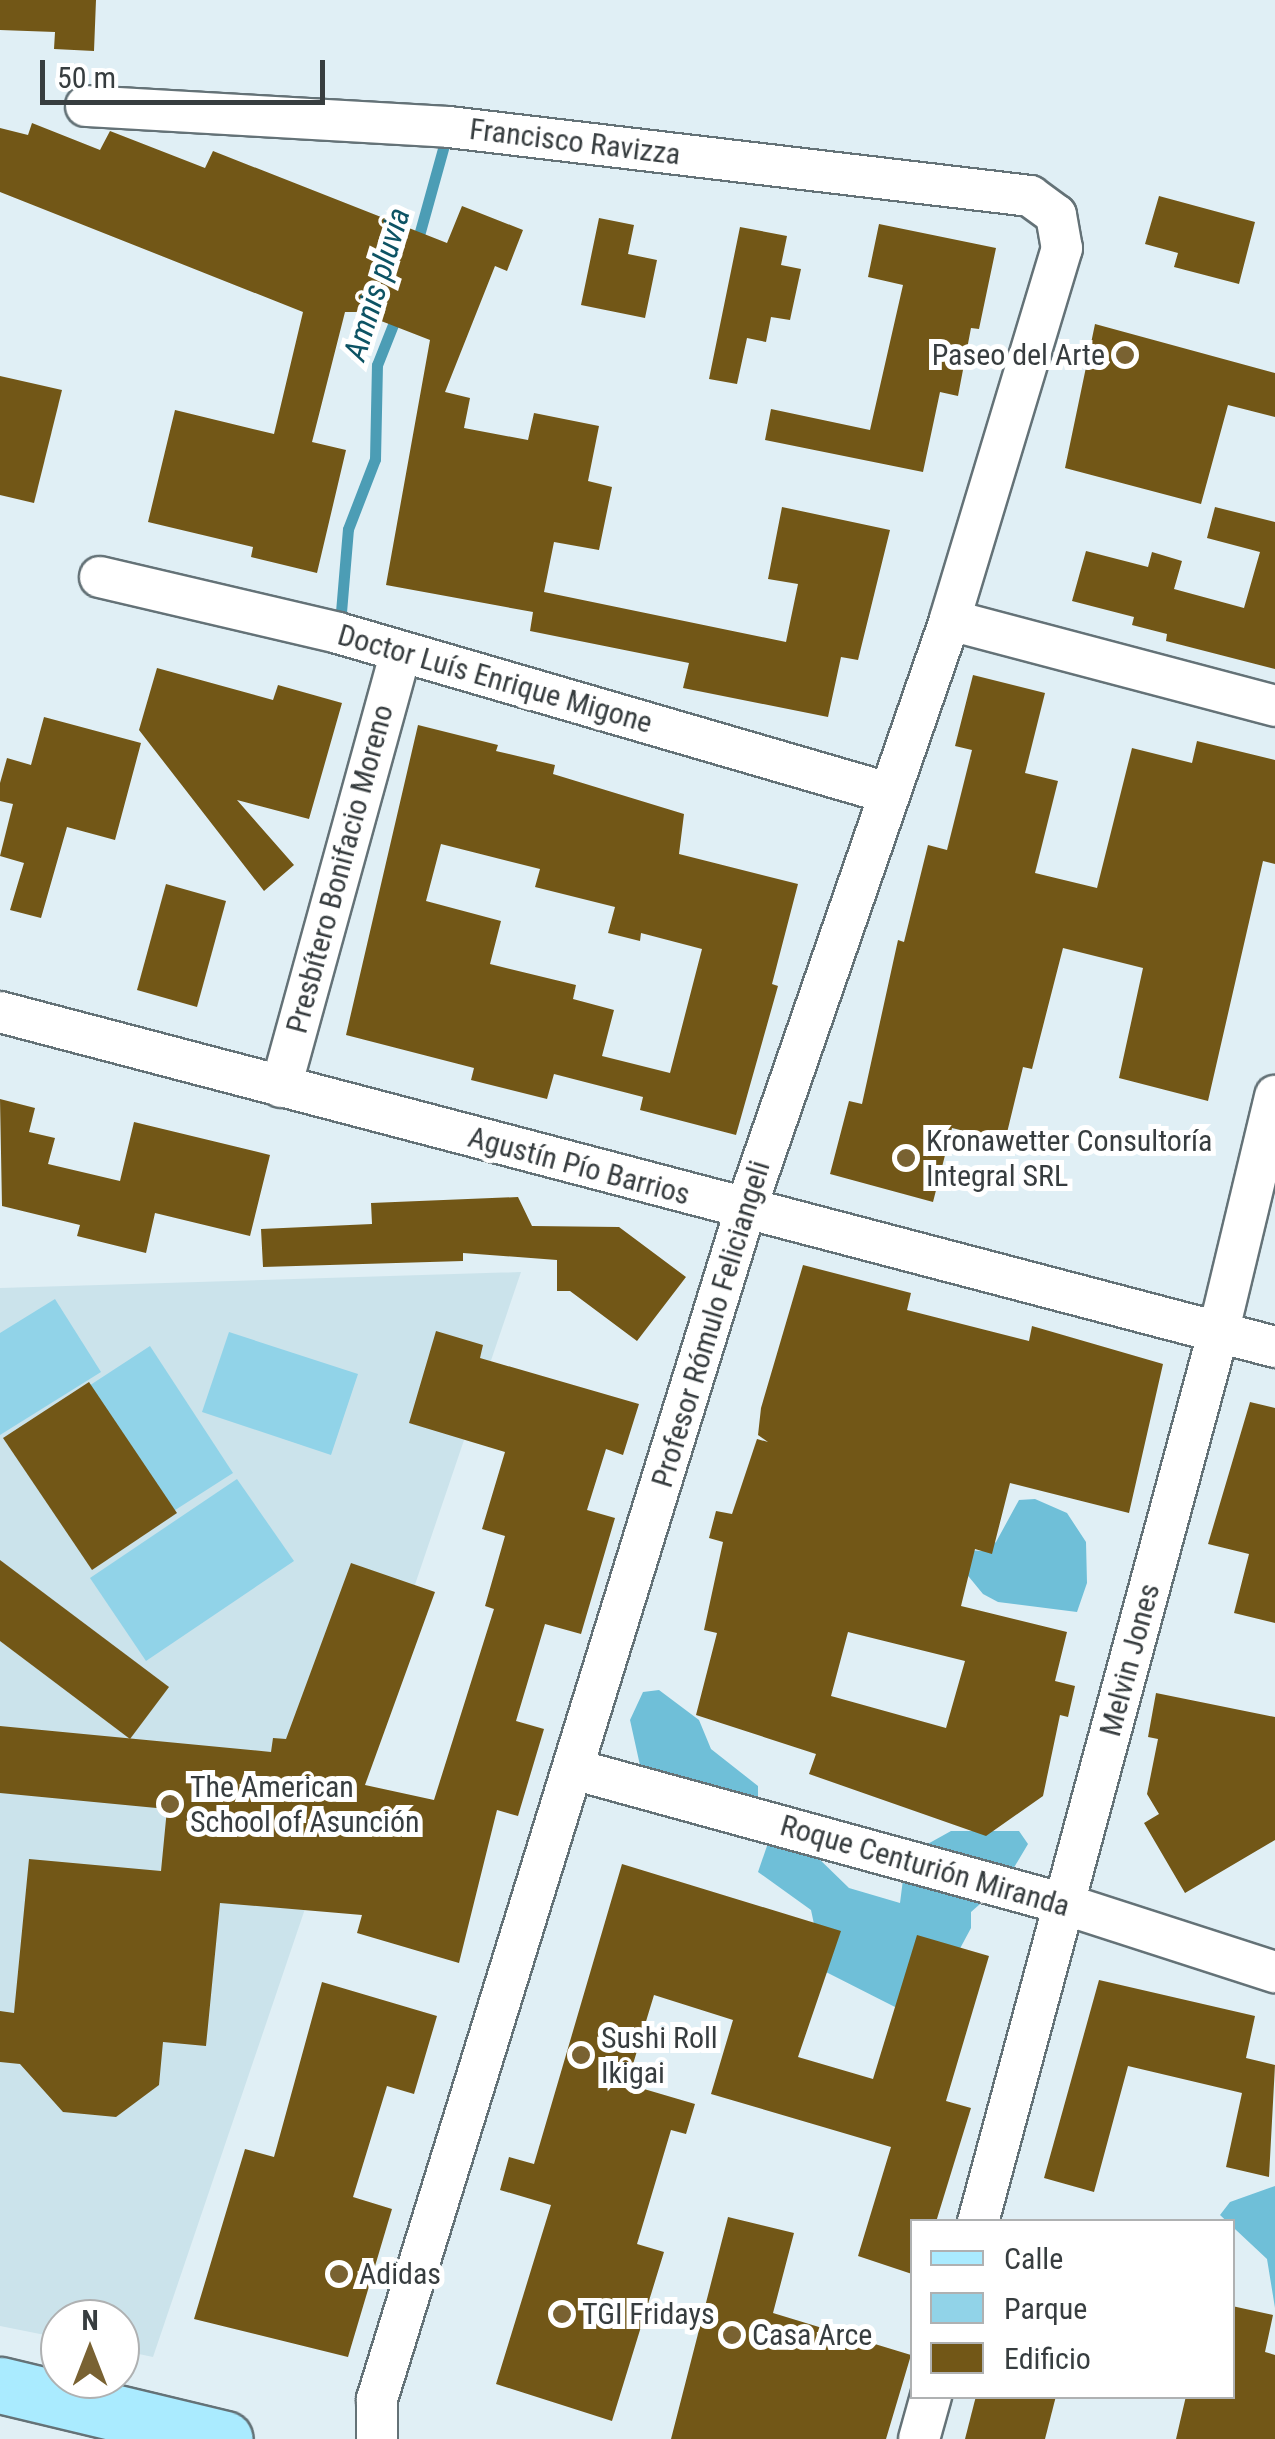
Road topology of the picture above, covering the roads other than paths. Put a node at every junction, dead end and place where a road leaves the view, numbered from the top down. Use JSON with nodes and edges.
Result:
{"nodes":[{"id":1,"x":86,"y":106,"type":"dead end"},
{"id":2,"x":1056,"y":215,"type":"joint"},
{"id":3,"x":100,"y":577,"type":"dead end"},
{"id":4,"x":950,"y":620,"type":"junction"},
{"id":5,"x":401,"y":652,"type":"junction"},
{"id":6,"x":1275,"y":706,"type":"edge"},
{"id":7,"x":888,"y":792,"type":"junction"},
{"id":8,"x":0,"y":1012,"type":"edge"},
{"id":9,"x":280,"y":1087,"type":"junction"},
{"id":10,"x":1275,"y":1096,"type":"edge"},
{"id":11,"x":745,"y":1211,"type":"junction"},
{"id":12,"x":1218,"y":1334,"type":"junction"},
{"id":13,"x":1275,"y":1348,"type":"edge"},
{"id":14,"x":573,"y":1768,"type":"junction"},
{"id":15,"x":1064,"y":1904,"type":"junction"},
{"id":16,"x":1275,"y":1972,"type":"edge"},
{"id":17,"x":979,"y":2219,"type":"edge"},
{"id":18,"x":0,"y":2384,"type":"edge"},
{"id":19,"x":930,"y":2399,"type":"edge"},
{"id":20,"x":224,"y":2439,"type":"edge"},
{"id":21,"x":378,"y":2439,"type":"edge"},
{"id":22,"x":919,"y":2439,"type":"edge"}],
"edges":[{"from":1,"to":2,"type":"street","name":"Francisco Ravizza"},
{"from":2,"to":4,"type":"street","name":"Profesor Rómulo Feliciangeli"},
{"from":3,"to":5,"type":"street","name":"Doctor Luís Enrique Migone"},
{"from":4,"to":6,"type":"street"},
{"from":4,"to":7,"type":"street","name":"Profesor Rómulo Feliciangeli"},
{"from":5,"to":7,"type":"street","name":"Doctor Luís Enrique Migone"},
{"from":5,"to":9,"type":"street","name":"Presbítero Bonifacio Moreno"},
{"from":7,"to":11,"type":"street","name":"Profesor Rómulo Feliciangeli"},
{"from":8,"to":9,"type":"street","name":"Agustín Pío Barrios"},
{"from":9,"to":11,"type":"street","name":"Agustín Pío Barrios"},
{"from":10,"to":12,"type":"street","name":"Melvin Jones"},
{"from":11,"to":12,"type":"street","name":"Agustín Pío Barrios"},
{"from":11,"to":14,"type":"street","name":"Profesor Rómulo Feliciangeli"},
{"from":12,"to":13,"type":"street","name":"Agustín Pío Barrios"},
{"from":12,"to":15,"type":"street","name":"Melvin Jones"},
{"from":14,"to":15,"type":"street","name":"Roque Centurión Miranda"},
{"from":14,"to":21,"type":"street","name":"Profesor Rómulo Feliciangeli"},
{"from":15,"to":16,"type":"street","name":"Roque Centurión Miranda"},
{"from":15,"to":17,"type":"street","name":"Melvin Jones"},
{"from":18,"to":20,"type":"main road"},
{"from":19,"to":22,"type":"street"}]}
